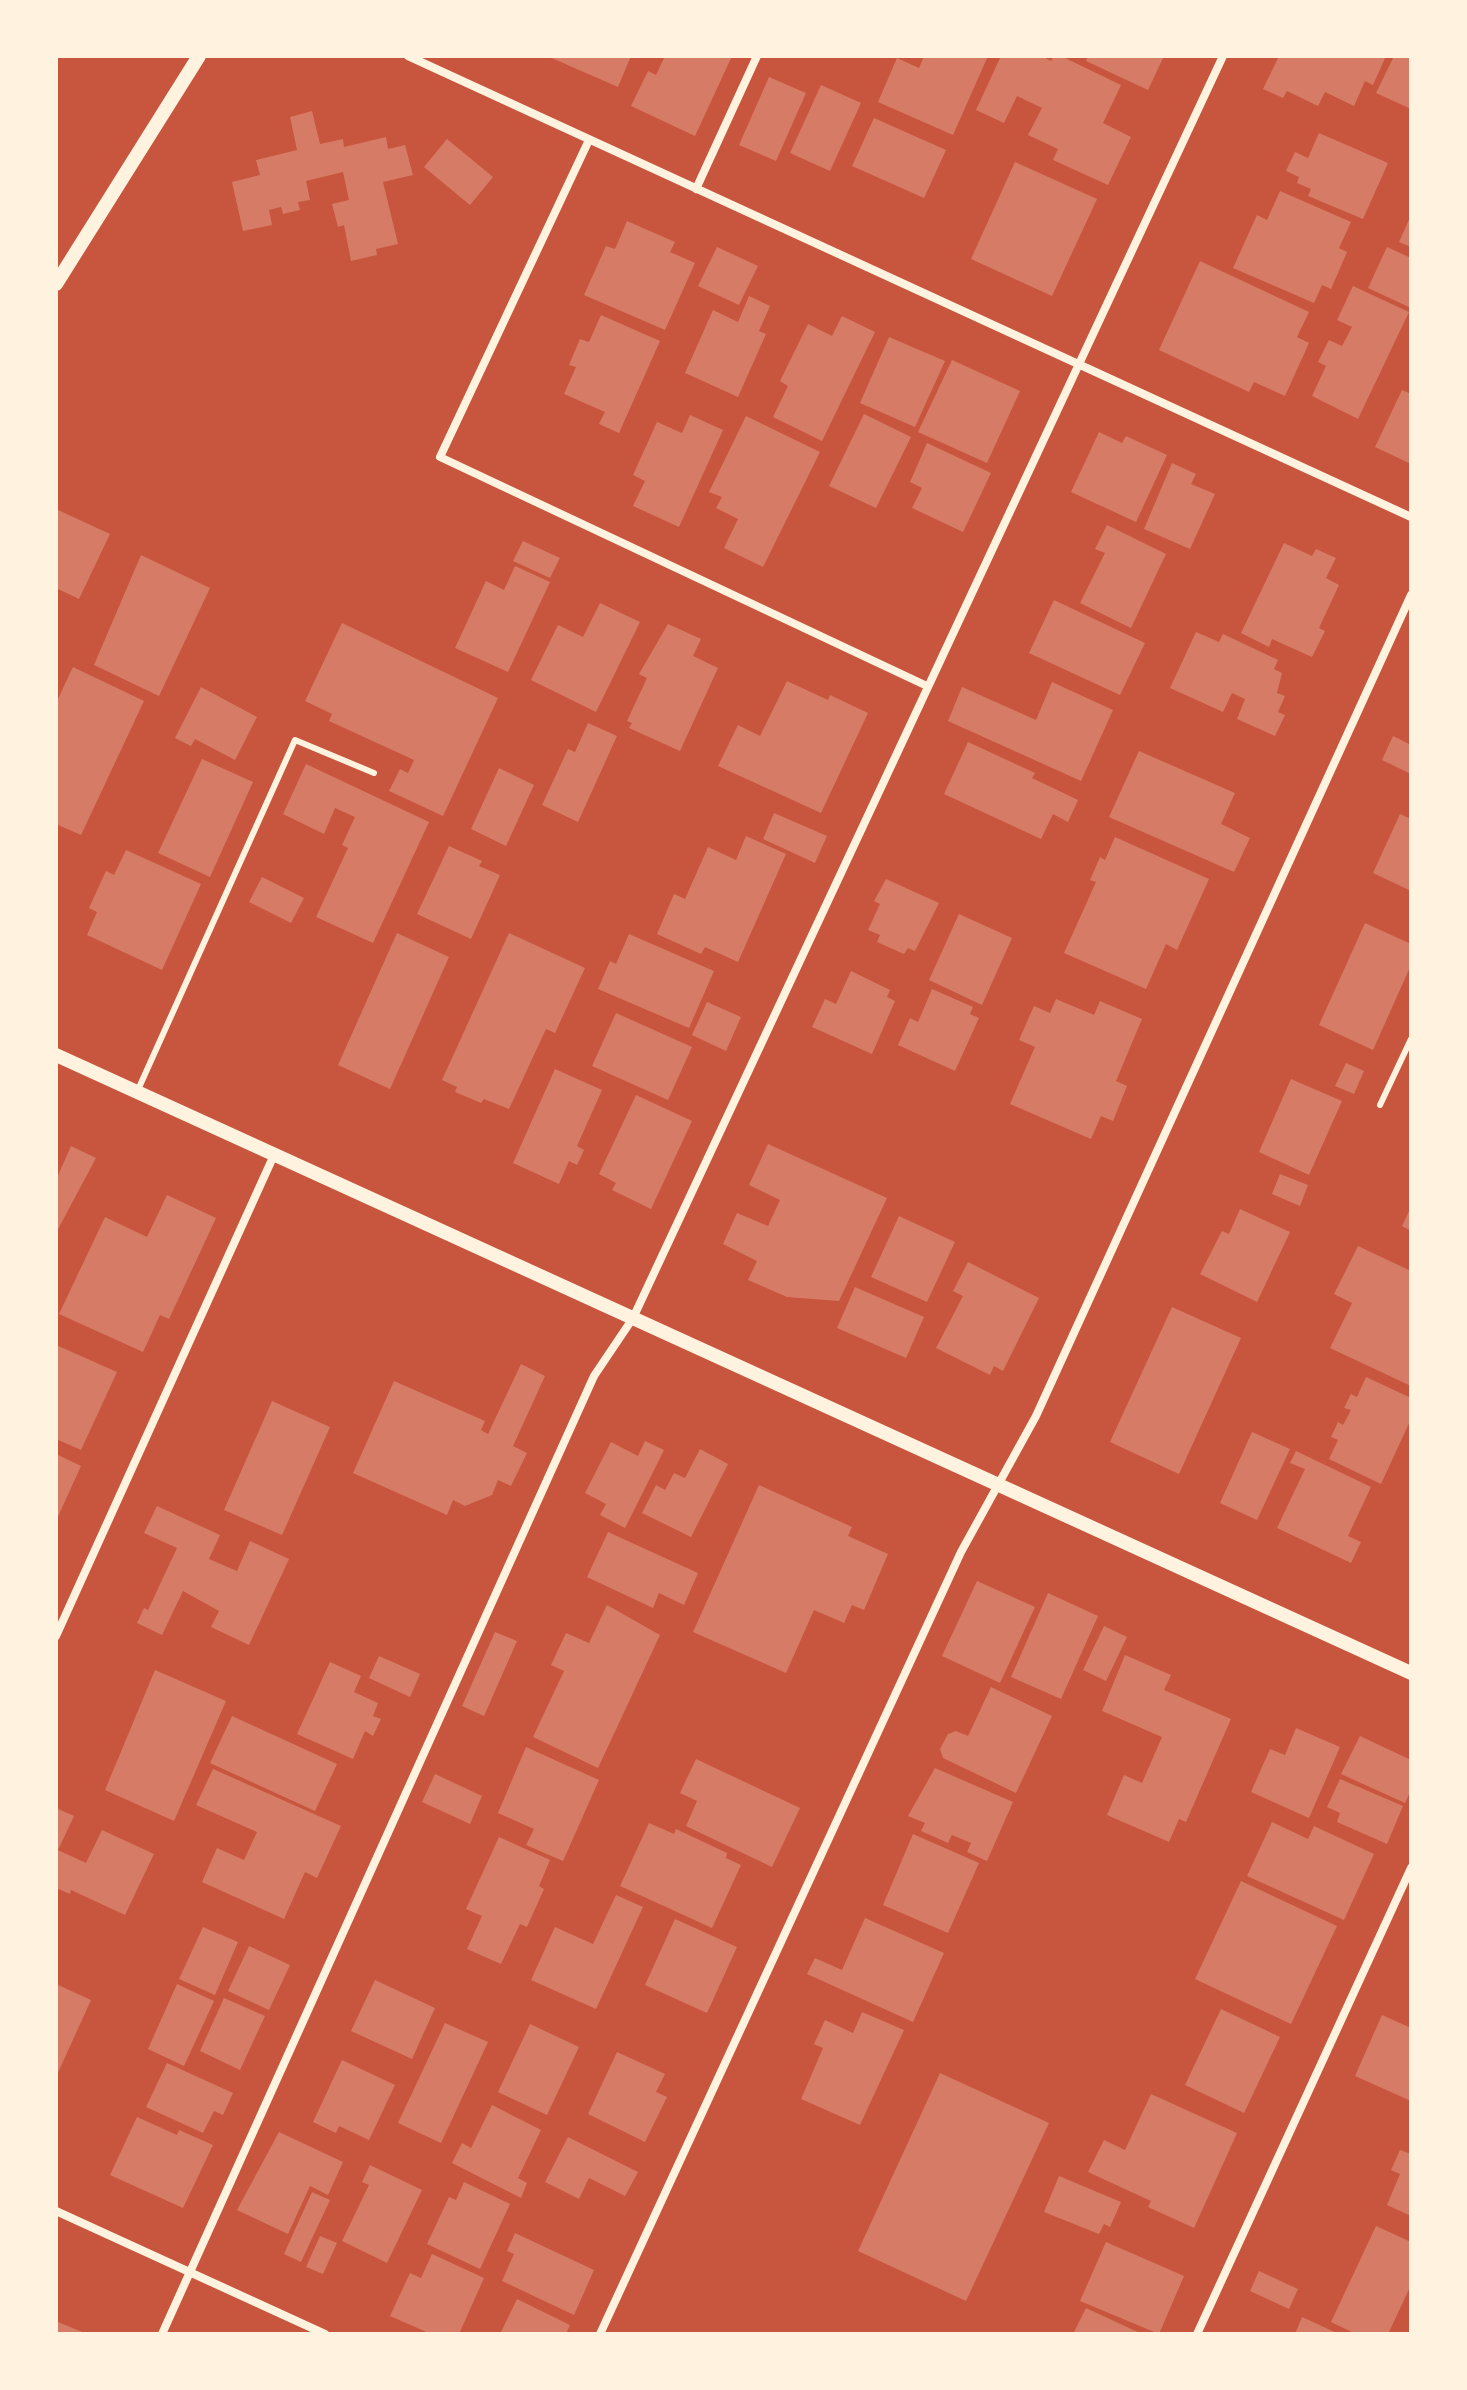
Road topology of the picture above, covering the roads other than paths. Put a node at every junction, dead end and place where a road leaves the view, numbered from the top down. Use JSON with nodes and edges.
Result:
{"nodes":[{"id":1,"x":199,"y":56,"type":"edge"},
{"id":2,"x":408,"y":56,"type":"edge"},
{"id":3,"x":757,"y":56,"type":"edge"},
{"id":4,"x":1223,"y":56,"type":"edge"},
{"id":5,"x":589,"y":140,"type":"junction"},
{"id":6,"x":696,"y":189,"type":"junction"},
{"id":7,"x":56,"y":284,"type":"edge"},
{"id":8,"x":1076,"y":364,"type":"junction"},
{"id":9,"x":1411,"y":517,"type":"edge"},
{"id":10,"x":1411,"y":595,"type":"edge"},
{"id":11,"x":927,"y":686,"type":"junction"},
{"id":12,"x":374,"y":773,"type":"dead end"},
{"id":13,"x":1411,"y":1039,"type":"edge"},
{"id":14,"x":56,"y":1055,"type":"edge"},
{"id":15,"x":137,"y":1092,"type":"junction"},
{"id":16,"x":1380,"y":1105,"type":"dead end"},
{"id":17,"x":274,"y":1155,"type":"junction"},
{"id":18,"x":633,"y":1318,"type":"junction"},
{"id":19,"x":997,"y":1485,"type":"junction"},
{"id":20,"x":56,"y":1636,"type":"edge"},
{"id":21,"x":1411,"y":1673,"type":"edge"},
{"id":22,"x":1411,"y":1868,"type":"edge"},
{"id":23,"x":56,"y":2211,"type":"edge"},
{"id":24,"x":190,"y":2272,"type":"junction"},
{"id":25,"x":162,"y":2334,"type":"edge"},
{"id":26,"x":325,"y":2334,"type":"edge"},
{"id":27,"x":600,"y":2334,"type":"edge"},
{"id":28,"x":1197,"y":2334,"type":"edge"}],
"edges":[{"from":1,"to":7,"type":"street"},
{"from":2,"to":5,"type":"street"},
{"from":3,"to":6,"type":"street"},
{"from":4,"to":8,"type":"street"},
{"from":5,"to":6,"type":"street"},
{"from":5,"to":11,"type":"street"},
{"from":6,"to":8,"type":"street"},
{"from":8,"to":9,"type":"street"},
{"from":8,"to":11,"type":"street"},
{"from":10,"to":19,"type":"street"},
{"from":11,"to":18,"type":"street"},
{"from":12,"to":15,"type":"lane"},
{"from":13,"to":16,"type":"lane"},
{"from":14,"to":15,"type":"street"},
{"from":15,"to":17,"type":"street"},
{"from":17,"to":18,"type":"street"},
{"from":17,"to":20,"type":"street"},
{"from":18,"to":19,"type":"street"},
{"from":18,"to":24,"type":"street"},
{"from":19,"to":21,"type":"street"},
{"from":19,"to":27,"type":"street"},
{"from":22,"to":28,"type":"street"},
{"from":23,"to":24,"type":"street"},
{"from":24,"to":25,"type":"street"},
{"from":24,"to":26,"type":"street"}]}
